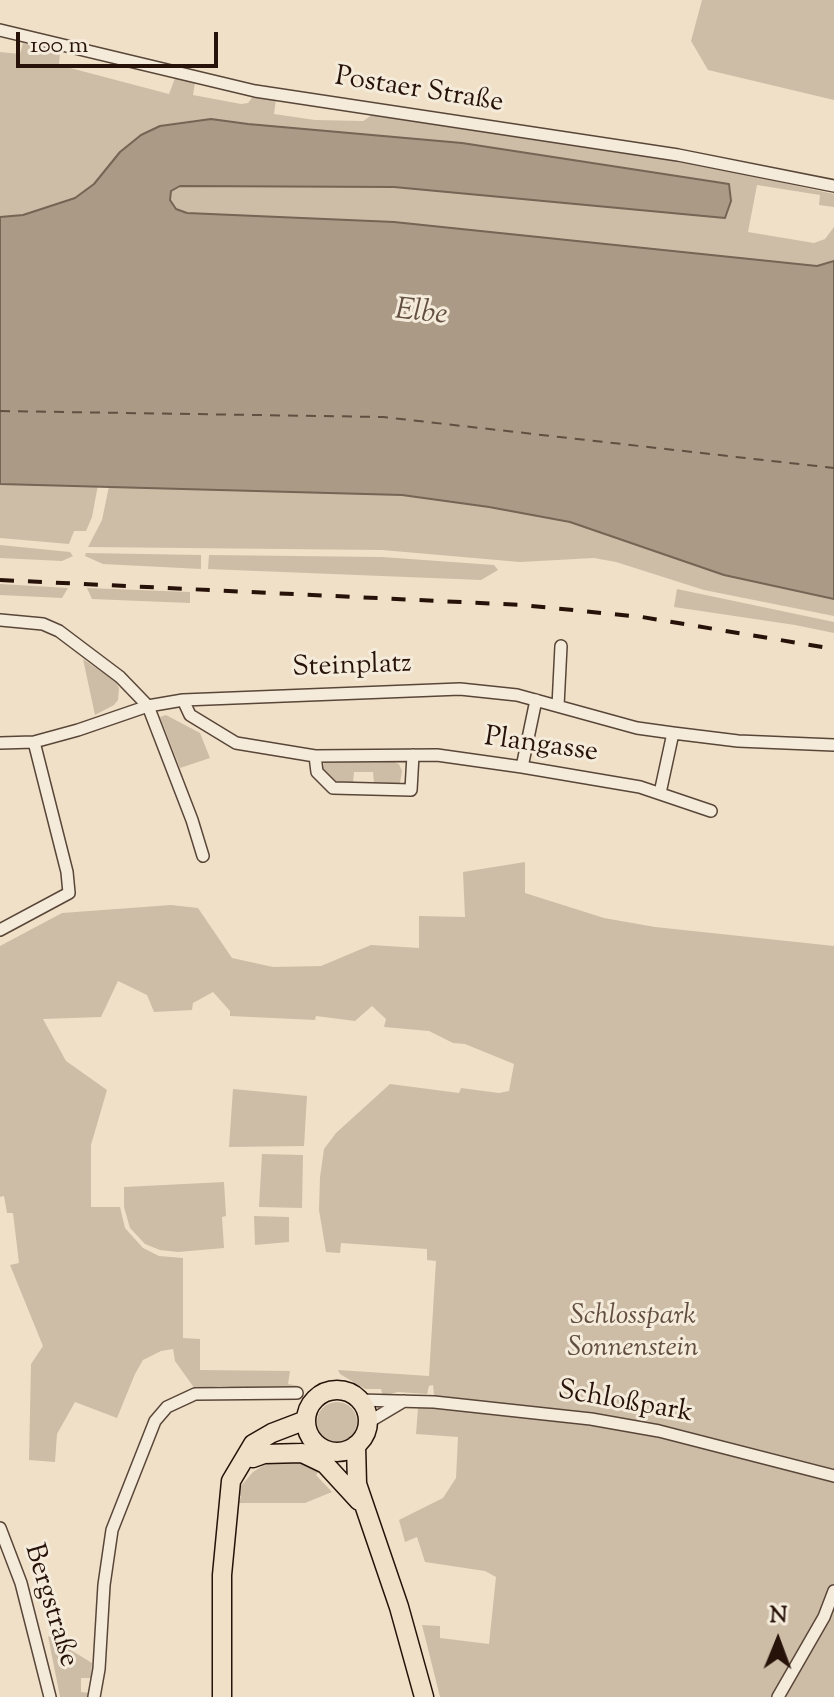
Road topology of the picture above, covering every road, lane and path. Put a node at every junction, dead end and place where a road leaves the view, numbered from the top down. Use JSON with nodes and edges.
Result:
{"nodes":[{"id":1,"x":0,"y":30,"type":"edge"},
{"id":2,"x":834,"y":186,"type":"edge"},
{"id":3,"x":0,"y":620,"type":"edge"},
{"id":4,"x":561,"y":646,"type":"dead end"},
{"id":5,"x":183,"y":700,"type":"junction"},
{"id":6,"x":536,"y":700,"type":"junction"},
{"id":7,"x":148,"y":706,"type":"junction"},
{"id":8,"x":558,"y":706,"type":"junction"},
{"id":9,"x":673,"y":733,"type":"junction"},
{"id":10,"x":34,"y":742,"type":"junction"},
{"id":11,"x":0,"y":743,"type":"edge"},
{"id":12,"x":834,"y":745,"type":"edge"},
{"id":13,"x":413,"y":755,"type":"junction"},
{"id":14,"x":315,"y":756,"type":"junction"},
{"id":15,"x":522,"y":767,"type":"junction"},
{"id":16,"x":660,"y":793,"type":"junction"},
{"id":17,"x":711,"y":811,"type":"dead end"},
{"id":18,"x":203,"y":856,"type":"dead end"},
{"id":19,"x":0,"y":930,"type":"edge"},
{"id":20,"x":297,"y":1393,"type":"dead end"},
{"id":21,"x":359,"y":1400,"type":"junction"},
{"id":22,"x":404,"y":1401,"type":"junction"},
{"id":23,"x":367,"y":1423,"type":"junction"},
{"id":24,"x":308,"y":1429,"type":"junction"},
{"id":25,"x":347,"y":1448,"type":"junction"},
{"id":26,"x":253,"y":1458,"type":"junction"},
{"id":27,"x":834,"y":1476,"type":"edge"},
{"id":28,"x":231,"y":1481,"type":"junction"},
{"id":29,"x":363,"y":1505,"type":"junction"},
{"id":30,"x":0,"y":1528,"type":"edge"},
{"id":31,"x":834,"y":1591,"type":"edge"},
{"id":32,"x":50,"y":1697,"type":"edge"},
{"id":33,"x":94,"y":1697,"type":"edge"},
{"id":34,"x":222,"y":1697,"type":"edge"},
{"id":35,"x":424,"y":1697,"type":"edge"},
{"id":36,"x":778,"y":1697,"type":"edge"}],
"edges":[{"from":1,"to":2,"type":"street","name":"Postaer Straße"},
{"from":3,"to":7,"type":"street"},
{"from":4,"to":8,"type":"street"},
{"from":5,"to":6,"type":"street","name":"Steinplatz"},
{"from":5,"to":7,"type":"street","name":"Steinplatz"},
{"from":5,"to":14,"type":"street","name":"Plangasse"},
{"from":6,"to":8,"type":"street","name":"Steinplatz"},
{"from":6,"to":15,"type":"street"},
{"from":7,"to":10,"type":"street","name":"Steinplatz"},
{"from":7,"to":18,"type":"street"},
{"from":8,"to":9,"type":"street","name":"Steinplatz"},
{"from":9,"to":12,"type":"street","name":"Steinplatz"},
{"from":9,"to":16,"type":"street"},
{"from":10,"to":11,"type":"street","name":"Steinplatz"},
{"from":10,"to":19,"type":"street"},
{"from":13,"to":14,"type":"street","name":"Plangasse"},
{"from":13,"to":14,"type":"street"},
{"from":13,"to":15,"type":"street","name":"Plangasse"},
{"from":15,"to":16,"type":"street","name":"Plangasse"},
{"from":16,"to":17,"type":"street","name":"Plangasse"},
{"from":20,"to":33,"type":"street"},
{"from":21,"to":22,"type":"street","name":"Schloßpark"},
{"from":21,"to":23,"type":"main road"},
{"from":21,"to":24,"type":"main road"},
{"from":22,"to":23,"type":"street"},
{"from":22,"to":27,"type":"street","name":"Schloßpark"},
{"from":23,"to":25,"type":"main road"},
{"from":24,"to":25,"type":"main road"},
{"from":24,"to":26,"type":"main road"},
{"from":24,"to":28,"type":"main road"},
{"from":25,"to":29,"type":"main road"},
{"from":26,"to":28,"type":"main road"},
{"from":26,"to":29,"type":"main road"},
{"from":28,"to":34,"type":"main road"},
{"from":29,"to":35,"type":"main road"},
{"from":30,"to":32,"type":"street","name":"Bergstraße"},
{"from":31,"to":36,"type":"street"}]}
